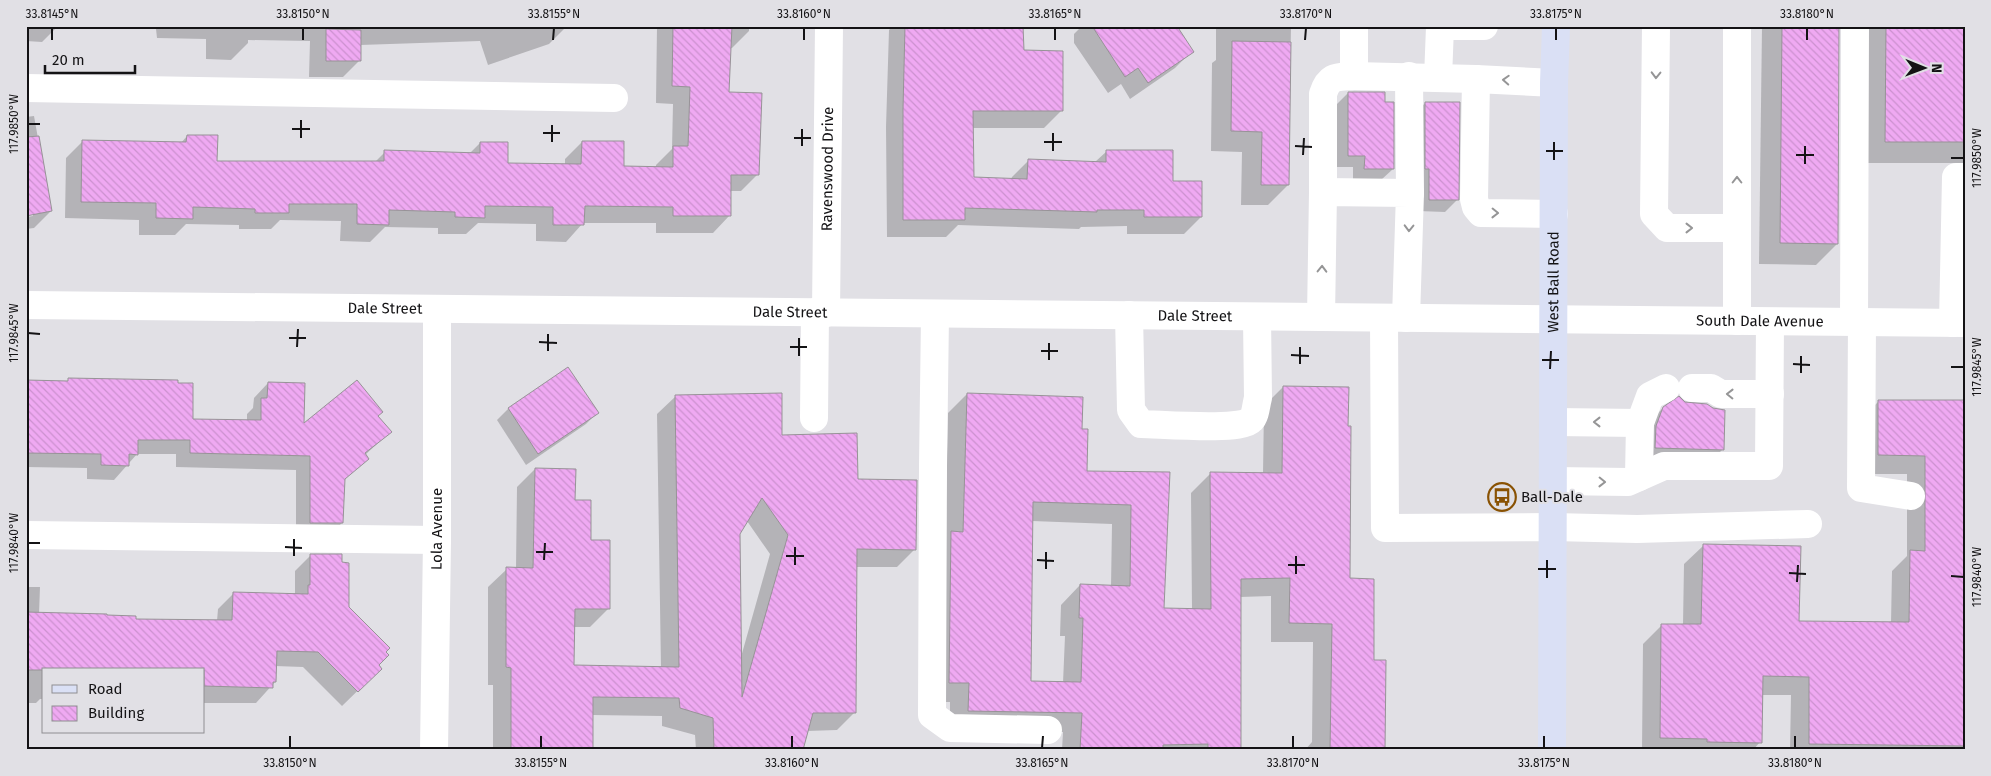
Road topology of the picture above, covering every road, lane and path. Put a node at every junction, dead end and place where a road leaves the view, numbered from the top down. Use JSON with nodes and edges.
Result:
{"nodes":[{"id":1,"x":830,"y":26,"type":"edge"},
{"id":2,"x":1354,"y":26,"type":"edge"},
{"id":3,"x":1440,"y":26,"type":"edge"},
{"id":4,"x":1484,"y":26,"type":"edge"},
{"id":5,"x":1556,"y":26,"type":"edge"},
{"id":6,"x":1656,"y":26,"type":"edge"},
{"id":7,"x":1737,"y":26,"type":"edge"},
{"id":8,"x":1855,"y":26,"type":"edge"},
{"id":9,"x":1354,"y":76,"type":"junction"},
{"id":10,"x":1409,"y":76,"type":"junction"},
{"id":11,"x":1438,"y":78,"type":"junction"},
{"id":12,"x":1476,"y":79,"type":"junction"},
{"id":13,"x":1554,"y":83,"type":"junction"},
{"id":14,"x":26,"y":88,"type":"edge"},
{"id":15,"x":614,"y":98,"type":"dead end"},
{"id":16,"x":1960,"y":177,"type":"edge"},
{"id":17,"x":1323,"y":192,"type":"junction"},
{"id":18,"x":1410,"y":193,"type":"junction"},
{"id":19,"x":1554,"y":214,"type":"junction"},
{"id":20,"x":1737,"y":228,"type":"junction"},
{"id":21,"x":26,"y":305,"type":"edge"},
{"id":22,"x":437,"y":309,"type":"junction"},
{"id":23,"x":821,"y":312,"type":"junction"},
{"id":24,"x":935,"y":314,"type":"junction"},
{"id":25,"x":1129,"y":315,"type":"junction"},
{"id":26,"x":1257,"y":317,"type":"junction"},
{"id":27,"x":1321,"y":318,"type":"junction"},
{"id":28,"x":1395,"y":318,"type":"junction"},
{"id":29,"x":1554,"y":319,"type":"junction"},
{"id":30,"x":1737,"y":321,"type":"junction"},
{"id":31,"x":1770,"y":322,"type":"junction"},
{"id":32,"x":1858,"y":322,"type":"junction"},
{"id":33,"x":1959,"y":323,"type":"edge"},
{"id":34,"x":1770,"y":394,"type":"junction"},
{"id":35,"x":814,"y":418,"type":"dead end"},
{"id":36,"x":1554,"y":422,"type":"junction"},
{"id":37,"x":1640,"y":423,"type":"junction"},
{"id":38,"x":1639,"y":477,"type":"junction"},
{"id":39,"x":1554,"y":481,"type":"junction"},
{"id":40,"x":1911,"y":496,"type":"dead end"},
{"id":41,"x":1808,"y":524,"type":"dead end"},
{"id":42,"x":1553,"y":528,"type":"junction"},
{"id":43,"x":26,"y":535,"type":"edge"},
{"id":44,"x":437,"y":540,"type":"junction"},
{"id":45,"x":1048,"y":730,"type":"dead end"},
{"id":46,"x":434,"y":750,"type":"edge"},
{"id":47,"x":1552,"y":750,"type":"edge"}],
"edges":[{"from":1,"to":23,"type":"street","name":"Ravenswood Drive"},
{"from":2,"to":9,"type":"street"},
{"from":3,"to":4,"type":"street"},
{"from":3,"to":11,"type":"street"},
{"from":5,"to":13,"type":"main road","name":"West Ball Road"},
{"from":6,"to":20,"type":"street","one_way":true},
{"from":20,"to":7,"type":"street","one_way":true},
{"from":8,"to":32,"type":"street"},
{"from":9,"to":10,"type":"street"},
{"from":9,"to":17,"type":"street"},
{"from":10,"to":11,"type":"street"},
{"from":10,"to":18,"type":"street"},
{"from":11,"to":12,"type":"street"},
{"from":13,"to":12,"type":"street","one_way":true},
{"from":12,"to":19,"type":"street","one_way":true},
{"from":13,"to":19,"type":"main road","name":"West Ball Road"},
{"from":14,"to":15,"type":"street"},
{"from":16,"to":33,"type":"street"},
{"from":17,"to":18,"type":"street"},
{"from":27,"to":17,"type":"street","one_way":true},
{"from":18,"to":28,"type":"street","one_way":true},
{"from":19,"to":29,"type":"main road","name":"West Ball Road"},
{"from":20,"to":30,"type":"street"},
{"from":21,"to":22,"type":"street","name":"Dale Street"},
{"from":22,"to":23,"type":"street","name":"Dale Street"},
{"from":22,"to":44,"type":"street","name":"Lola Avenue"},
{"from":23,"to":24,"type":"street","name":"Dale Street"},
{"from":23,"to":35,"type":"street","name":"Ravenswood Drive"},
{"from":24,"to":25,"type":"street","name":"Dale Street"},
{"from":24,"to":45,"type":"street"},
{"from":25,"to":26,"type":"street","name":"Dale Street"},
{"from":25,"to":26,"type":"street"},
{"from":26,"to":27,"type":"street","name":"Dale Street"},
{"from":27,"to":28,"type":"street","name":"Dale Street"},
{"from":28,"to":29,"type":"street","name":"Dale Street"},
{"from":28,"to":42,"type":"street"},
{"from":29,"to":30,"type":"street","name":"South Dale Avenue"},
{"from":29,"to":36,"type":"main road","name":"West Ball Road"},
{"from":30,"to":31,"type":"street","name":"South Dale Avenue"},
{"from":31,"to":32,"type":"street","name":"South Dale Avenue"},
{"from":31,"to":34,"type":"street"},
{"from":32,"to":33,"type":"street","name":"South Dale Avenue"},
{"from":32,"to":40,"type":"street"},
{"from":34,"to":37,"type":"street","one_way":true},
{"from":34,"to":38,"type":"street"},
{"from":37,"to":36,"type":"street","one_way":true},
{"from":36,"to":39,"type":"main road","name":"West Ball Road"},
{"from":37,"to":38,"type":"street"},
{"from":39,"to":38,"type":"street","one_way":true},
{"from":39,"to":42,"type":"main road","name":"West Ball Road"},
{"from":41,"to":42,"type":"street"},
{"from":42,"to":47,"type":"main road","name":"West Ball Road"},
{"from":43,"to":44,"type":"street"},
{"from":44,"to":46,"type":"street","name":"Lola Avenue"}]}
